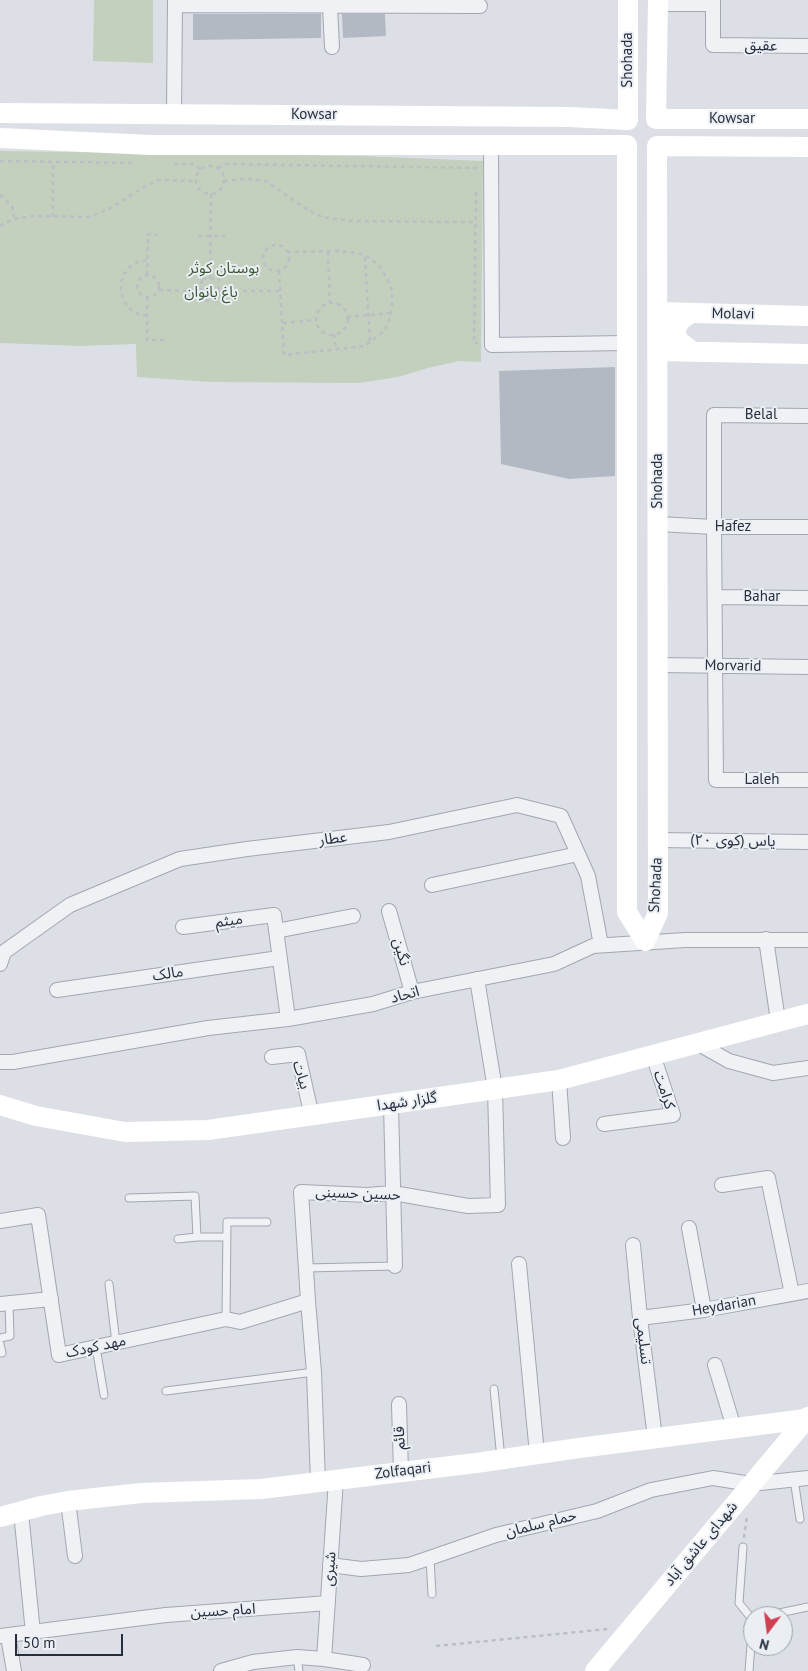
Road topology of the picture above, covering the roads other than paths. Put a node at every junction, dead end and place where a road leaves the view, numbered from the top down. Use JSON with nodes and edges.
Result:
{"nodes":[{"id":1,"x":628,"y":0,"type":"edge"},
{"id":2,"x":658,"y":2,"type":"edge"},
{"id":3,"x":713,"y":2,"type":"edge"},
{"id":4,"x":175,"y":3,"type":"edge"},
{"id":5,"x":401,"y":3,"type":"edge"},
{"id":6,"x":330,"y":6,"type":"junction"},
{"id":7,"x":480,"y":6,"type":"dead end"},
{"id":8,"x":808,"y":46,"type":"edge"},
{"id":9,"x":332,"y":47,"type":"dead end"},
{"id":10,"x":0,"y":113,"type":"edge"},
{"id":11,"x":174,"y":114,"type":"junction"},
{"id":12,"x":808,"y":119,"type":"edge"},
{"id":13,"x":628,"y":120,"type":"junction"},
{"id":14,"x":656,"y":120,"type":"junction"},
{"id":15,"x":0,"y":138,"type":"edge"},
{"id":16,"x":491,"y":146,"type":"junction"},
{"id":17,"x":627,"y":146,"type":"junction"},
{"id":18,"x":657,"y":146,"type":"junction"},
{"id":19,"x":808,"y":146,"type":"edge"},
{"id":20,"x":658,"y":312,"type":"junction"},
{"id":21,"x":691,"y":313,"type":"junction"},
{"id":22,"x":808,"y":316,"type":"edge"},
{"id":23,"x":627,"y":343,"type":"junction"},
{"id":24,"x":658,"y":351,"type":"junction"},
{"id":25,"x":693,"y":352,"type":"junction"},
{"id":26,"x":808,"y":354,"type":"edge"},
{"id":27,"x":808,"y":416,"type":"edge"},
{"id":28,"x":658,"y":524,"type":"junction"},
{"id":29,"x":714,"y":527,"type":"junction"},
{"id":30,"x":808,"y":527,"type":"edge"},
{"id":31,"x":715,"y":597,"type":"junction"},
{"id":32,"x":808,"y":598,"type":"edge"},
{"id":33,"x":658,"y":665,"type":"junction"},
{"id":34,"x":716,"y":666,"type":"junction"},
{"id":35,"x":808,"y":667,"type":"edge"},
{"id":36,"x":808,"y":780,"type":"edge"},
{"id":37,"x":658,"y":840,"type":"junction"},
{"id":38,"x":808,"y":842,"type":"edge"},
{"id":39,"x":578,"y":854,"type":"junction"},
{"id":40,"x":432,"y":885,"type":"dead end"},
{"id":41,"x":389,"y":911,"type":"dead end"},
{"id":42,"x":352,"y":916,"type":"dead end"},
{"id":43,"x":183,"y":927,"type":"dead end"},
{"id":44,"x":276,"y":931,"type":"junction"},
{"id":45,"x":766,"y":940,"type":"junction"},
{"id":46,"x":808,"y":940,"type":"edge"},
{"id":47,"x":645,"y":941,"type":"junction"},
{"id":48,"x":601,"y":945,"type":"junction"},
{"id":49,"x":279,"y":958,"type":"junction"},
{"id":50,"x":0,"y":964,"type":"edge"},
{"id":51,"x":477,"y":979,"type":"junction"},
{"id":52,"x":57,"y":990,"type":"dead end"},
{"id":53,"x":412,"y":992,"type":"junction"},
{"id":54,"x":808,"y":1014,"type":"edge"},
{"id":55,"x":288,"y":1019,"type":"junction"},
{"id":56,"x":778,"y":1021,"type":"junction"},
{"id":57,"x":697,"y":1043,"type":"junction"},
{"id":58,"x":653,"y":1055,"type":"junction"},
{"id":59,"x":272,"y":1057,"type":"dead end"},
{"id":60,"x":0,"y":1062,"type":"edge"},
{"id":61,"x":808,"y":1068,"type":"edge"},
{"id":62,"x":559,"y":1080,"type":"junction"},
{"id":63,"x":495,"y":1089,"type":"junction"},
{"id":64,"x":0,"y":1105,"type":"edge"},
{"id":65,"x":391,"y":1105,"type":"junction"},
{"id":66,"x":312,"y":1116,"type":"junction"},
{"id":67,"x":604,"y":1124,"type":"dead end"},
{"id":68,"x":563,"y":1138,"type":"dead end"},
{"id":69,"x":722,"y":1185,"type":"dead end"},
{"id":70,"x":393,"y":1193,"type":"junction"},
{"id":71,"x":129,"y":1198,"type":"dead end"},
{"id":72,"x":0,"y":1221,"type":"edge"},
{"id":73,"x":267,"y":1222,"type":"dead end"},
{"id":74,"x":689,"y":1228,"type":"dead end"},
{"id":75,"x":198,"y":1237,"type":"junction"},
{"id":76,"x":226,"y":1237,"type":"junction"},
{"id":77,"x":178,"y":1239,"type":"dead end"},
{"id":78,"x":633,"y":1245,"type":"dead end"},
{"id":79,"x":519,"y":1264,"type":"dead end"},
{"id":80,"x":394,"y":1266,"type":"joint"},
{"id":81,"x":306,"y":1268,"type":"junction"},
{"id":82,"x":109,"y":1284,"type":"dead end"},
{"id":83,"x":808,"y":1291,"type":"edge"},
{"id":84,"x":792,"y":1294,"type":"junction"},
{"id":85,"x":51,"y":1299,"type":"junction"},
{"id":86,"x":308,"y":1301,"type":"junction"},
{"id":87,"x":4,"y":1304,"type":"edge"},
{"id":88,"x":704,"y":1310,"type":"junction"},
{"id":89,"x":640,"y":1318,"type":"junction"},
{"id":90,"x":226,"y":1319,"type":"junction"},
{"id":91,"x":0,"y":1338,"type":"edge"},
{"id":92,"x":116,"y":1343,"type":"junction"},
{"id":93,"x":0,"y":1344,"type":"edge"},
{"id":94,"x":96,"y":1347,"type":"junction"},
{"id":95,"x":2,"y":1353,"type":"dead end"},
{"id":96,"x":715,"y":1365,"type":"dead end"},
{"id":97,"x":314,"y":1372,"type":"junction"},
{"id":98,"x":494,"y":1389,"type":"dead end"},
{"id":99,"x":166,"y":1391,"type":"dead end"},
{"id":100,"x":104,"y":1395,"type":"dead end"},
{"id":101,"x":399,"y":1404,"type":"dead end"},
{"id":102,"x":807,"y":1418,"type":"edge"},
{"id":103,"x":734,"y":1428,"type":"junction"},
{"id":104,"x":656,"y":1438,"type":"junction"},
{"id":105,"x":538,"y":1454,"type":"junction"},
{"id":106,"x":501,"y":1459,"type":"junction"},
{"id":107,"x":401,"y":1472,"type":"junction"},
{"id":108,"x":808,"y":1478,"type":"edge"},
{"id":109,"x":794,"y":1479,"type":"junction"},
{"id":110,"x":327,"y":1481,"type":"junction"},
{"id":111,"x":751,"y":1484,"type":"junction"},
{"id":112,"x":68,"y":1501,"type":"junction"},
{"id":113,"x":21,"y":1512,"type":"junction"},
{"id":114,"x":0,"y":1517,"type":"edge"},
{"id":115,"x":800,"y":1519,"type":"dead end"},
{"id":116,"x":743,"y":1547,"type":"dead end"},
{"id":117,"x":74,"y":1556,"type":"dead end"},
{"id":118,"x":430,"y":1558,"type":"junction"},
{"id":119,"x":330,"y":1565,"type":"junction"},
{"id":120,"x":432,"y":1594,"type":"dead end"},
{"id":121,"x":328,"y":1603,"type":"junction"},
{"id":122,"x":808,"y":1607,"type":"edge"},
{"id":123,"x":743,"y":1608,"type":"edge"},
{"id":124,"x":793,"y":1610,"type":"edge"},
{"id":125,"x":33,"y":1633,"type":"junction"},
{"id":126,"x":4,"y":1636,"type":"edge"},
{"id":127,"x":751,"y":1656,"type":"edge"},
{"id":128,"x":324,"y":1659,"type":"junction"},
{"id":129,"x":298,"y":1664,"type":"edge"},
{"id":130,"x":363,"y":1664,"type":"dead end"},
{"id":131,"x":338,"y":1666,"type":"edge"},
{"id":132,"x":14,"y":1671,"type":"edge"},
{"id":133,"x":221,"y":1671,"type":"edge"},
{"id":134,"x":595,"y":1671,"type":"edge"},
{"id":135,"x":750,"y":1671,"type":"edge"}],
"edges":[{"from":1,"to":13,"type":"street","name":"Shohada"},
{"from":2,"to":3,"type":"street"},
{"from":2,"to":14,"type":"street","name":"Shohada"},
{"from":3,"to":8,"type":"street","name":"عقیق"},
{"from":4,"to":6,"type":"street"},
{"from":4,"to":11,"type":"street"},
{"from":5,"to":6,"type":"street"},
{"from":5,"to":7,"type":"street"},
{"from":6,"to":9,"type":"street"},
{"from":10,"to":11,"type":"street","name":"Kowsar"},
{"from":11,"to":13,"type":"street","name":"Kowsar"},
{"from":12,"to":14,"type":"street","name":"Kowsar"},
{"from":13,"to":14,"type":"street"},
{"from":13,"to":17,"type":"street"},
{"from":14,"to":18,"type":"street"},
{"from":15,"to":16,"type":"street","name":"Kowsar"},
{"from":16,"to":17,"type":"street","name":"Kowsar"},
{"from":16,"to":23,"type":"street"},
{"from":17,"to":18,"type":"street"},
{"from":17,"to":23,"type":"street","name":"Shohada"},
{"from":18,"to":19,"type":"street","name":"Kowsar"},
{"from":18,"to":20,"type":"street","name":"Shohada"},
{"from":20,"to":21,"type":"street","name":"Molavi"},
{"from":20,"to":24,"type":"street","name":"Shohada"},
{"from":21,"to":22,"type":"street","name":"Molavi"},
{"from":21,"to":25,"type":"street"},
{"from":23,"to":47,"type":"street","name":"Shohada"},
{"from":24,"to":25,"type":"street"},
{"from":24,"to":28,"type":"street","name":"Shohada"},
{"from":25,"to":26,"type":"street"},
{"from":27,"to":29,"type":"street","name":"Belal"},
{"from":28,"to":29,"type":"street","name":"Hafez"},
{"from":28,"to":33,"type":"street","name":"Shohada"},
{"from":29,"to":30,"type":"street","name":"Hafez"},
{"from":29,"to":31,"type":"street"},
{"from":31,"to":32,"type":"street","name":"Bahar"},
{"from":31,"to":34,"type":"street"},
{"from":33,"to":34,"type":"street","name":"Morvarid"},
{"from":33,"to":37,"type":"street","name":"Shohada"},
{"from":34,"to":35,"type":"street","name":"Morvarid"},
{"from":34,"to":36,"type":"street","name":"Laleh"},
{"from":37,"to":38,"type":"street","name":"یاس (کوی ۲۰)"},
{"from":37,"to":47,"type":"street","name":"Shohada"},
{"from":39,"to":40,"type":"street"},
{"from":39,"to":48,"type":"street","name":"عطار"},
{"from":39,"to":50,"type":"street","name":"عطار"},
{"from":41,"to":53,"type":"street","name":"نگین"},
{"from":42,"to":44,"type":"street"},
{"from":43,"to":44,"type":"street","name":"میثم"},
{"from":44,"to":49,"type":"street"},
{"from":45,"to":46,"type":"street","name":"اتحاد"},
{"from":45,"to":47,"type":"street","name":"اتحاد"},
{"from":45,"to":56,"type":"street"},
{"from":47,"to":48,"type":"street","name":"اتحاد"},
{"from":48,"to":51,"type":"street","name":"اتحاد"},
{"from":49,"to":52,"type":"street","name":"مالک"},
{"from":49,"to":55,"type":"street"},
{"from":51,"to":53,"type":"street","name":"اتحاد"},
{"from":51,"to":63,"type":"street"},
{"from":53,"to":55,"type":"street","name":"اتحاد"},
{"from":54,"to":56,"type":"street","name":"گلزار شهدا"},
{"from":55,"to":60,"type":"street","name":"اتحاد"},
{"from":56,"to":57,"type":"street","name":"گلزار شهدا"},
{"from":57,"to":58,"type":"street","name":"گلزار شهدا"},
{"from":57,"to":61,"type":"street"},
{"from":58,"to":62,"type":"street","name":"گلزار شهدا"},
{"from":58,"to":67,"type":"street","name":"کرامت"},
{"from":59,"to":66,"type":"street","name":"بیات"},
{"from":62,"to":63,"type":"street","name":"گلزار شهدا"},
{"from":62,"to":68,"type":"street"},
{"from":63,"to":65,"type":"street","name":"گلزار شهدا"},
{"from":63,"to":70,"type":"street","name":"حسین حسینی"},
{"from":64,"to":66,"type":"street","name":"گلزار شهدا"},
{"from":65,"to":66,"type":"street","name":"گلزار شهدا"},
{"from":65,"to":70,"type":"street"},
{"from":69,"to":84,"type":"street"},
{"from":70,"to":80,"type":"street"},
{"from":70,"to":81,"type":"street","name":"حسین حسینی"},
{"from":71,"to":75,"type":"lane"},
{"from":72,"to":85,"type":"street","name":"مهد کودک"},
{"from":73,"to":76,"type":"lane"},
{"from":74,"to":88,"type":"street"},
{"from":75,"to":76,"type":"lane"},
{"from":75,"to":77,"type":"lane"},
{"from":76,"to":90,"type":"lane"},
{"from":78,"to":89,"type":"street","name":"تسلیمی"},
{"from":79,"to":105,"type":"street"},
{"from":80,"to":81,"type":"lane"},
{"from":81,"to":86,"type":"street","name":"حسین حسینی"},
{"from":82,"to":92,"type":"lane"},
{"from":83,"to":84,"type":"street","name":"Heydarian"},
{"from":84,"to":88,"type":"street","name":"Heydarian"},
{"from":85,"to":87,"type":"street"},
{"from":85,"to":94,"type":"street","name":"مهد کودک"},
{"from":86,"to":90,"type":"street","name":"مهد کودک"},
{"from":86,"to":97,"type":"street","name":"حسین حسینی"},
{"from":87,"to":91,"type":"lane"},
{"from":88,"to":89,"type":"street","name":"Heydarian"},
{"from":89,"to":104,"type":"street","name":"تسلیمی"},
{"from":90,"to":92,"type":"street","name":"مهد کودک"},
{"from":92,"to":94,"type":"street","name":"مهد کودک"},
{"from":93,"to":95,"type":"lane"},
{"from":94,"to":100,"type":"lane"},
{"from":96,"to":103,"type":"street"},
{"from":97,"to":99,"type":"lane"},
{"from":97,"to":110,"type":"street","name":"حسین حسینی"},
{"from":98,"to":106,"type":"lane"},
{"from":101,"to":107,"type":"street","name":"قائم"},
{"from":102,"to":103,"type":"street","name":"Zolfaqari"},
{"from":102,"to":111,"type":"street","name":"شهدای عاشق آباد"},
{"from":103,"to":104,"type":"street","name":"Zolfaqari"},
{"from":104,"to":105,"type":"street","name":"Zolfaqari"},
{"from":105,"to":106,"type":"street","name":"Zolfaqari"},
{"from":106,"to":107,"type":"street","name":"Zolfaqari"},
{"from":107,"to":110,"type":"street","name":"Zolfaqari"},
{"from":108,"to":109,"type":"street","name":"حمام سلمان"},
{"from":109,"to":111,"type":"street","name":"حمام سلمان"},
{"from":109,"to":115,"type":"lane"},
{"from":110,"to":112,"type":"street","name":"Zolfaqari"},
{"from":110,"to":119,"type":"street","name":"شیری"},
{"from":111,"to":118,"type":"street","name":"حمام سلمان"},
{"from":111,"to":134,"type":"street","name":"شهدای عاشق آباد"},
{"from":112,"to":113,"type":"street","name":"Zolfaqari"},
{"from":112,"to":117,"type":"street"},
{"from":113,"to":114,"type":"street","name":"Zolfaqari"},
{"from":113,"to":125,"type":"street"},
{"from":116,"to":123,"type":"lane"},
{"from":118,"to":119,"type":"street","name":"حمام سلمان"},
{"from":118,"to":120,"type":"lane"},
{"from":119,"to":121,"type":"street","name":"شیری"},
{"from":121,"to":125,"type":"street","name":"امام حسین"},
{"from":121,"to":128,"type":"street","name":"شیری"},
{"from":122,"to":124,"type":"lane"},
{"from":125,"to":126,"type":"street","name":"امام حسین"},
{"from":126,"to":132,"type":"street"},
{"from":127,"to":135,"type":"lane"},
{"from":128,"to":129,"type":"street"},
{"from":128,"to":131,"type":"street"},
{"from":129,"to":133,"type":"street"},
{"from":130,"to":131,"type":"street"}]}
